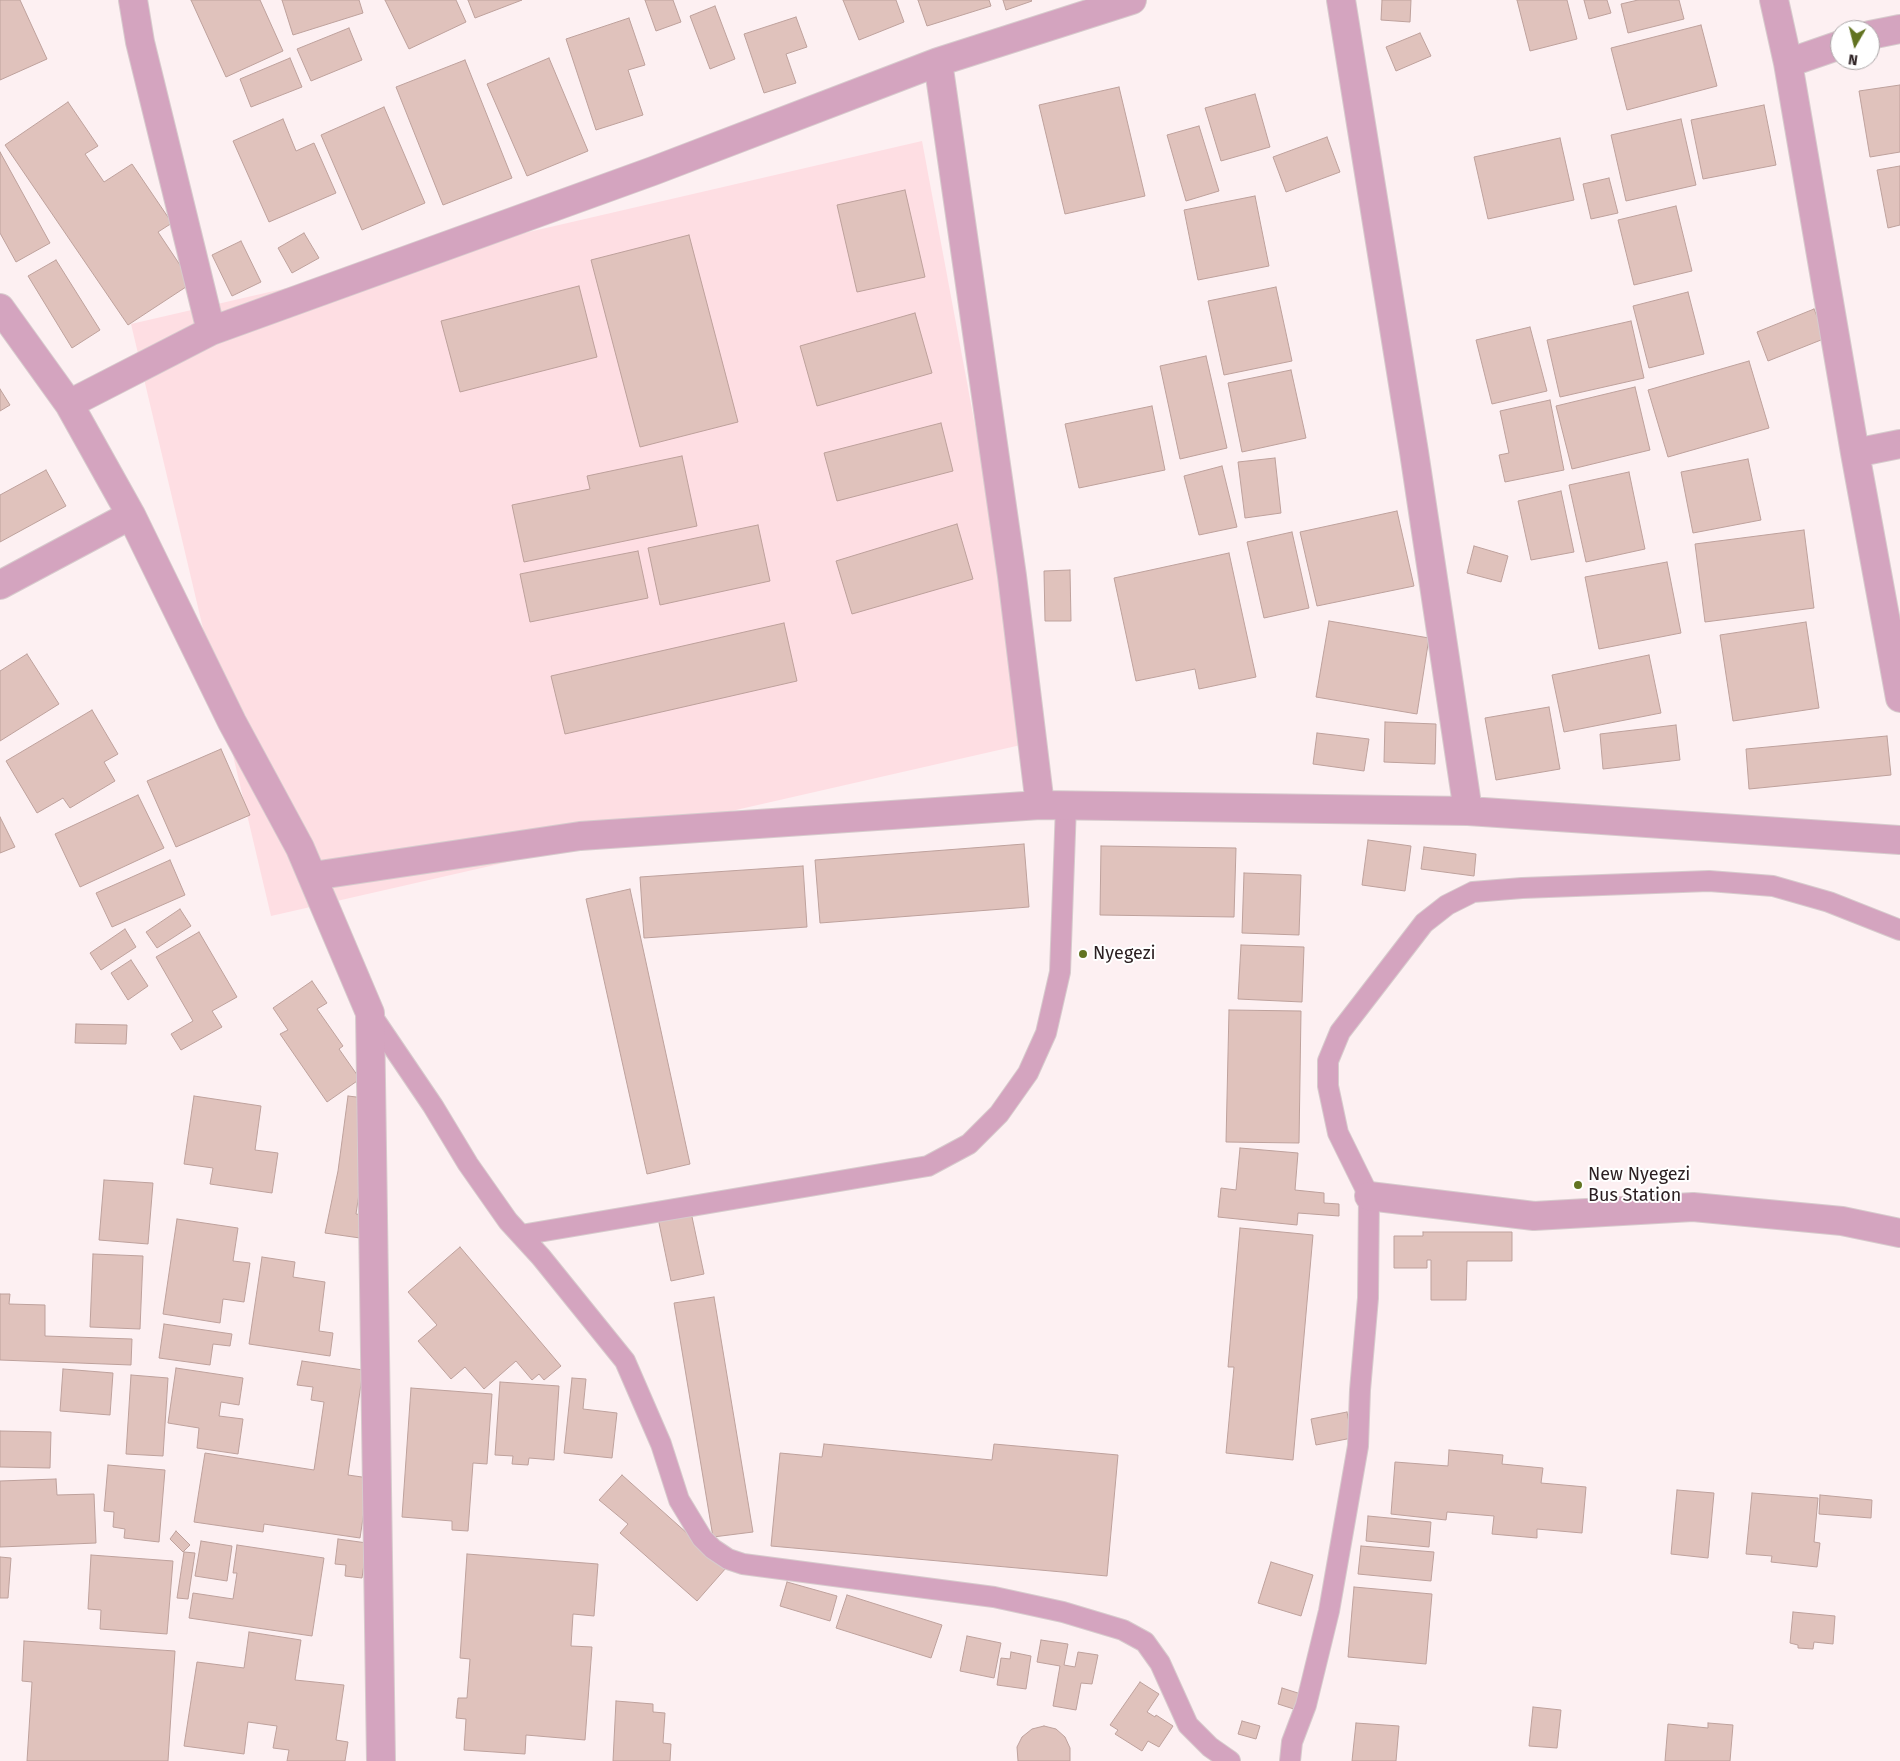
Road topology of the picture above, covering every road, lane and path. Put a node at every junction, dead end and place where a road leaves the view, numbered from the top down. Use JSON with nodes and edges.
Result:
{"nodes":[{"id":1,"x":133,"y":0,"type":"edge"},
{"id":2,"x":1132,"y":0,"type":"edge"},
{"id":3,"x":1341,"y":0,"type":"edge"},
{"id":4,"x":1774,"y":0,"type":"edge"},
{"id":5,"x":1900,"y":29,"type":"edge"},
{"id":6,"x":1880,"y":33,"type":"edge"},
{"id":7,"x":1830,"y":49,"type":"edge"},
{"id":8,"x":938,"y":62,"type":"junction"},
{"id":9,"x":1788,"y":63,"type":"junction"},
{"id":10,"x":0,"y":308,"type":"edge"},
{"id":11,"x":211,"y":331,"type":"junction"},
{"id":12,"x":69,"y":404,"type":"junction"},
{"id":13,"x":1900,"y":444,"type":"edge"},
{"id":14,"x":1855,"y":453,"type":"junction"},
{"id":15,"x":131,"y":515,"type":"junction"},
{"id":16,"x":0,"y":585,"type":"edge"},
{"id":17,"x":1900,"y":698,"type":"edge"},
{"id":18,"x":1053,"y":805,"type":"junction"},
{"id":19,"x":1468,"y":811,"type":"junction"},
{"id":20,"x":1900,"y":840,"type":"edge"},
{"id":21,"x":313,"y":876,"type":"junction"},
{"id":22,"x":1900,"y":930,"type":"edge"},
{"id":23,"x":370,"y":1013,"type":"junction"},
{"id":24,"x":1369,"y":1196,"type":"junction"},
{"id":25,"x":1900,"y":1233,"type":"edge"},
{"id":26,"x":521,"y":1235,"type":"junction"},
{"id":27,"x":382,"y":1761,"type":"edge"},
{"id":28,"x":1230,"y":1761,"type":"edge"},
{"id":29,"x":1290,"y":1761,"type":"edge"}],
"edges":[{"from":1,"to":11,"type":"street"},
{"from":2,"to":8,"type":"street"},
{"from":3,"to":19,"type":"street"},
{"from":4,"to":9,"type":"street"},
{"from":5,"to":6,"type":"street"},
{"from":7,"to":9,"type":"street"},
{"from":8,"to":11,"type":"street"},
{"from":8,"to":18,"type":"street"},
{"from":9,"to":14,"type":"street"},
{"from":10,"to":12,"type":"street"},
{"from":11,"to":12,"type":"street"},
{"from":12,"to":15,"type":"street"},
{"from":13,"to":14,"type":"street"},
{"from":14,"to":17,"type":"street"},
{"from":15,"to":16,"type":"street"},
{"from":15,"to":21,"type":"street"},
{"from":18,"to":19,"type":"street"},
{"from":18,"to":21,"type":"street"},
{"from":18,"to":26,"type":"lane"},
{"from":19,"to":20,"type":"street"},
{"from":21,"to":23,"type":"street"},
{"from":22,"to":24,"type":"lane"},
{"from":23,"to":26,"type":"lane"},
{"from":23,"to":27,"type":"street"},
{"from":24,"to":25,"type":"street"},
{"from":24,"to":29,"type":"lane"},
{"from":26,"to":28,"type":"lane"}]}
